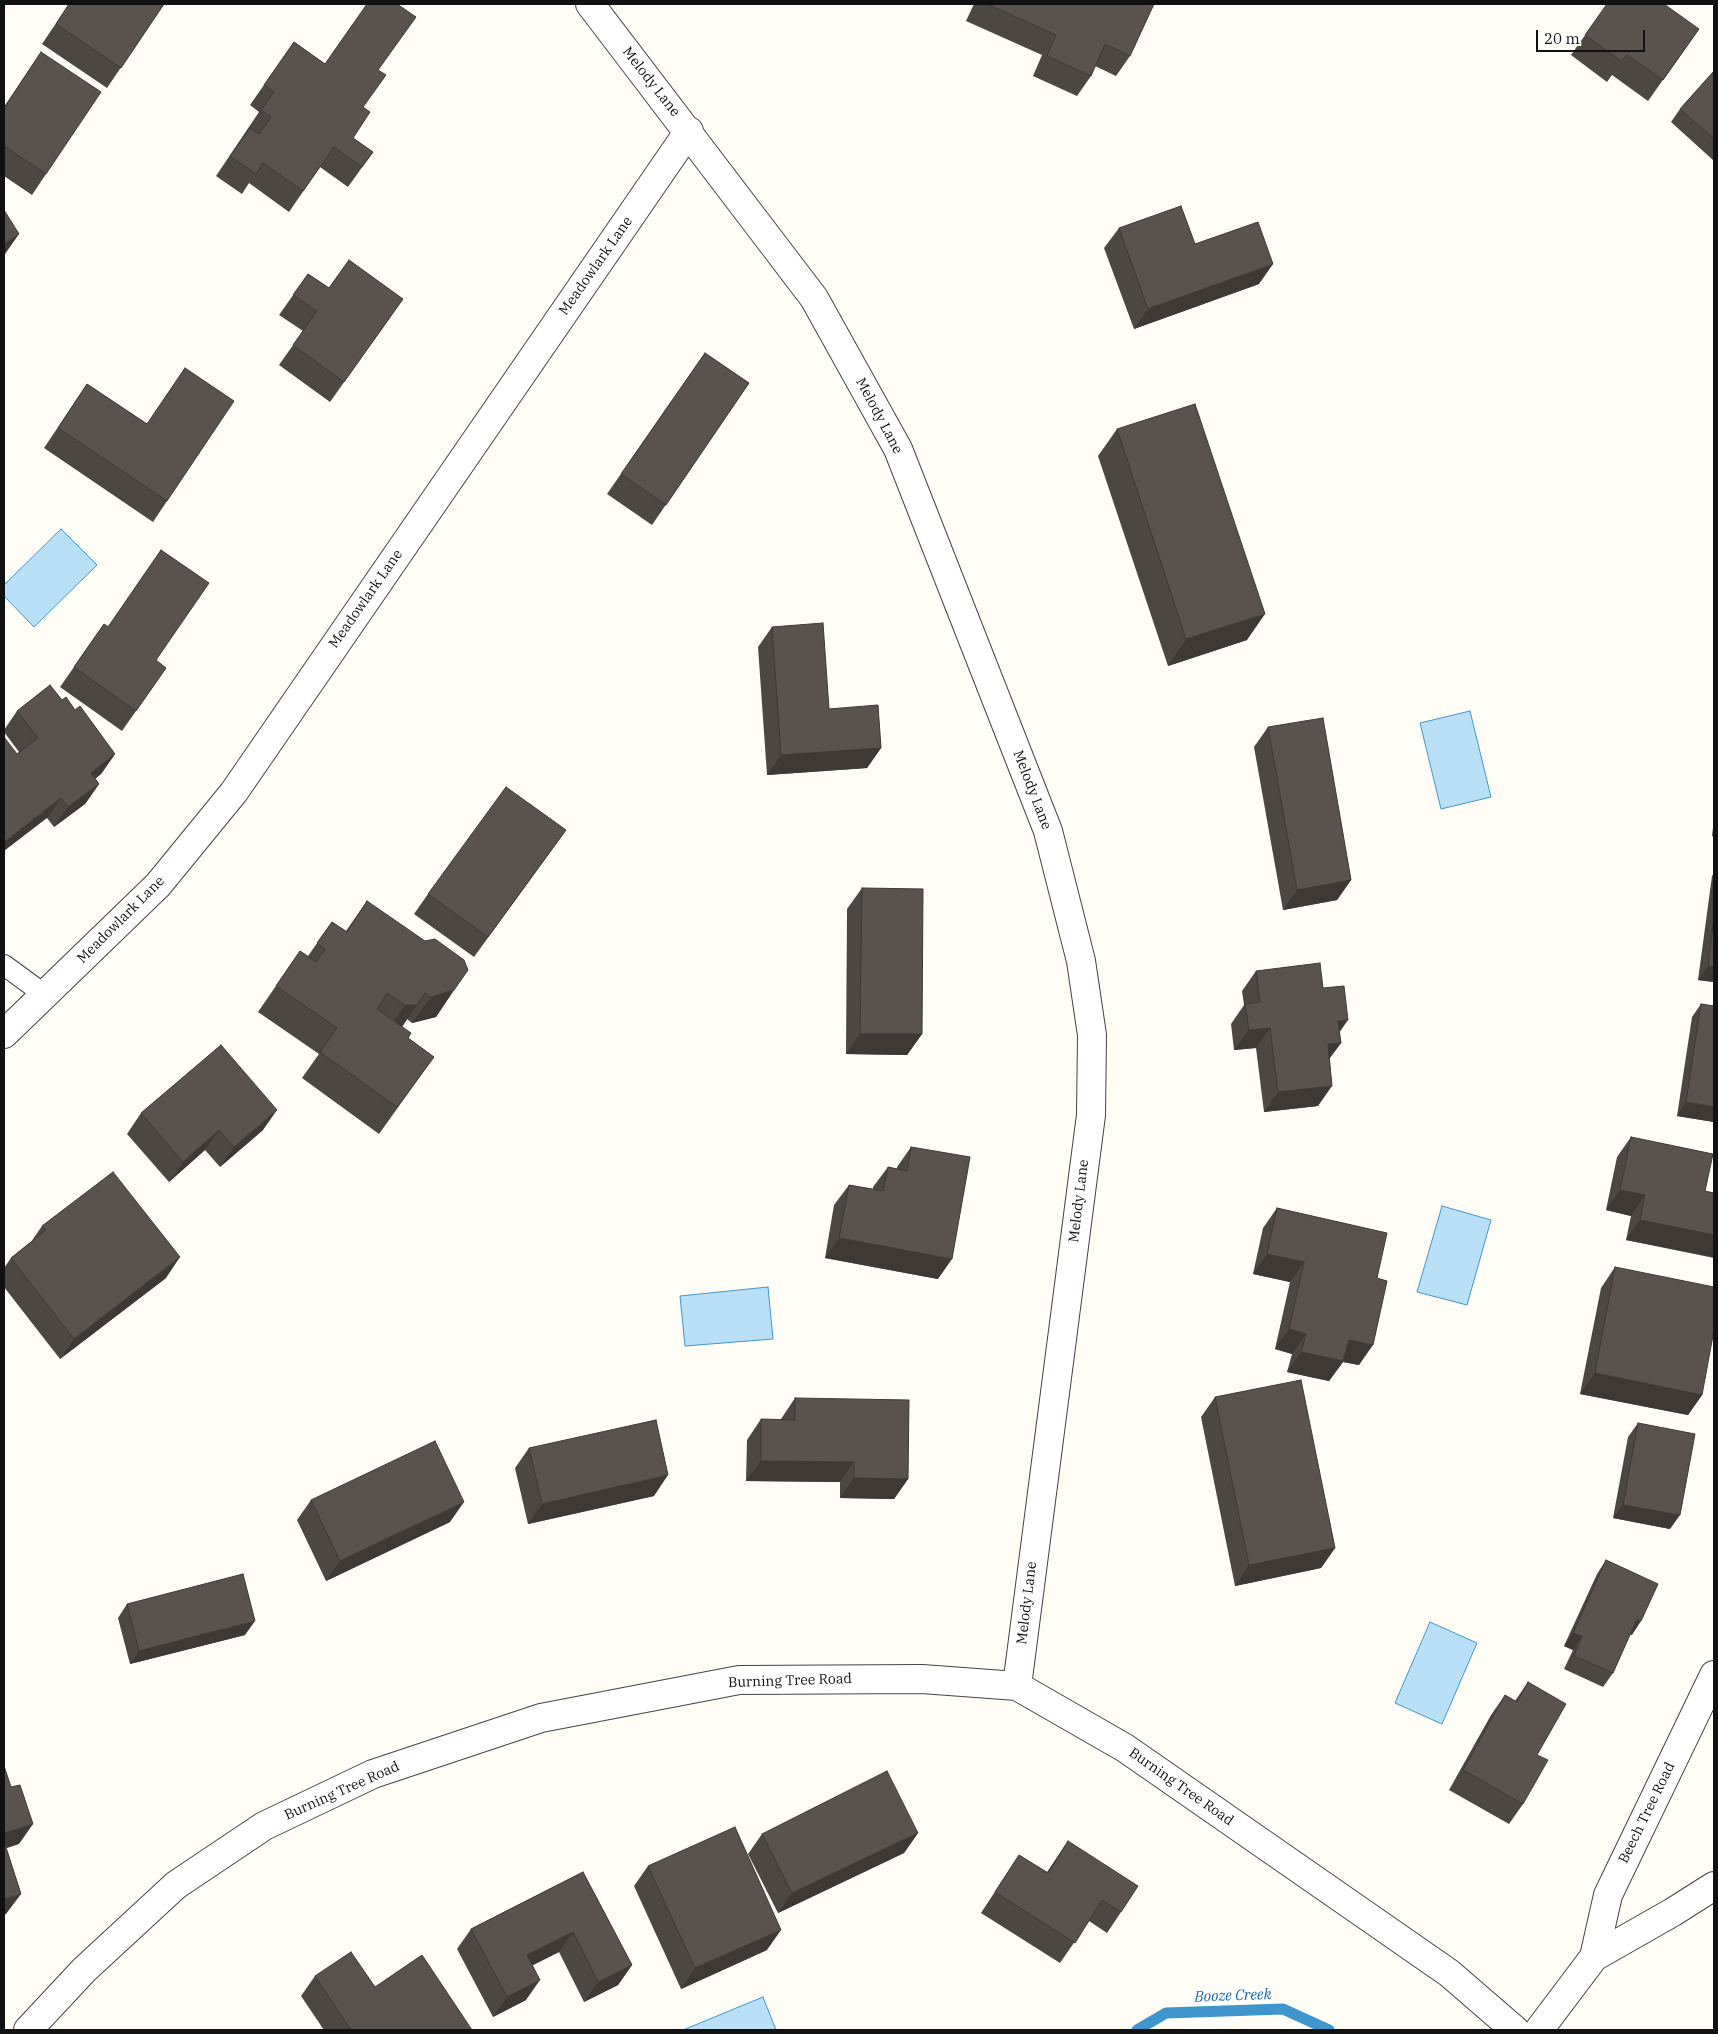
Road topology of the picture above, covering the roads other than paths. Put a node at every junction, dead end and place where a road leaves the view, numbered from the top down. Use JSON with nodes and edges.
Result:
{"nodes":[{"id":1,"x":590,"y":4,"type":"edge"},
{"id":2,"x":689,"y":130,"type":"junction"},
{"id":3,"x":4,"y":964,"type":"edge"},
{"id":4,"x":45,"y":995,"type":"junction"},
{"id":5,"x":4,"y":1034,"type":"edge"},
{"id":6,"x":1714,"y":1674,"type":"edge"},
{"id":7,"x":1017,"y":1686,"type":"junction"},
{"id":8,"x":1714,"y":1886,"type":"edge"},
{"id":9,"x":1594,"y":1957,"type":"junction"},
{"id":10,"x":28,"y":2030,"type":"edge"},
{"id":11,"x":1515,"y":2030,"type":"edge"},
{"id":12,"x":1539,"y":2030,"type":"edge"}],
"edges":[{"from":1,"to":2,"type":"street","name":"Melody Lane"},
{"from":2,"to":4,"type":"street","name":"Meadowlark Lane"},
{"from":2,"to":7,"type":"street","name":"Melody Lane"},
{"from":3,"to":4,"type":"lane"},
{"from":4,"to":5,"type":"street","name":"Meadowlark Lane"},
{"from":6,"to":9,"type":"street","name":"Beech Tree Road"},
{"from":7,"to":10,"type":"street","name":"Burning Tree Road"},
{"from":7,"to":11,"type":"street","name":"Burning Tree Road"},
{"from":8,"to":9,"type":"street","name":"Beech Tree Road"},
{"from":9,"to":12,"type":"street","name":"Beech Tree Road"}]}
